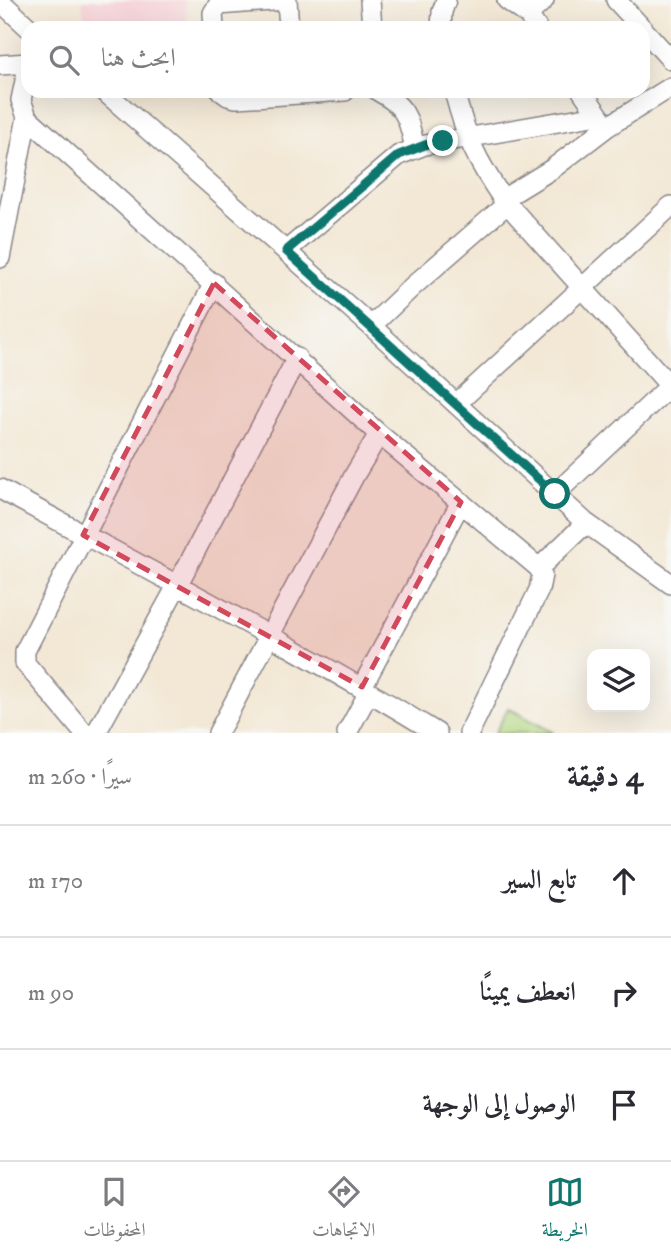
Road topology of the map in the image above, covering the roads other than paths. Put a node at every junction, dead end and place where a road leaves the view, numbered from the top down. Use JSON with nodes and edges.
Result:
{"nodes":[{"id":1,"x":286,"y":0,"type":"edge"},
{"id":2,"x":370,"y":0,"type":"edge"},
{"id":3,"x":446,"y":0,"type":"edge"},
{"id":4,"x":507,"y":0,"type":"edge"},
{"id":5,"x":544,"y":0,"type":"edge"},
{"id":6,"x":616,"y":0,"type":"edge"},
{"id":7,"x":0,"y":1,"type":"edge"},
{"id":8,"x":21,"y":21,"type":"edge"},
{"id":9,"x":214,"y":21,"type":"edge"},
{"id":10,"x":288,"y":21,"type":"edge"},
{"id":11,"x":372,"y":21,"type":"edge"},
{"id":12,"x":441,"y":21,"type":"edge"},
{"id":13,"x":533,"y":21,"type":"edge"},
{"id":14,"x":636,"y":21,"type":"edge"},
{"id":15,"x":650,"y":37,"type":"edge"},
{"id":16,"x":671,"y":60,"type":"edge"},
{"id":17,"x":0,"y":65,"type":"edge"},
{"id":18,"x":21,"y":65,"type":"edge"},
{"id":19,"x":671,"y":87,"type":"edge"},
{"id":20,"x":21,"y":98,"type":"edge"},
{"id":21,"x":112,"y":98,"type":"edge"},
{"id":22,"x":388,"y":98,"type":"edge"},
{"id":23,"x":455,"y":98,"type":"edge"},
{"id":24,"x":587,"y":98,"type":"edge"},
{"id":25,"x":649,"y":98,"type":"edge"},
{"id":26,"x":650,"y":98,"type":"edge"},
{"id":27,"x":27,"y":117,"type":"junction"},
{"id":28,"x":603,"y":121,"type":"junction"},
{"id":29,"x":467,"y":138,"type":"junction"},
{"id":30,"x":415,"y":148,"type":"junction"},
{"id":31,"x":505,"y":202,"type":"junction"},
{"id":32,"x":668,"y":215,"type":"edge"},
{"id":33,"x":286,"y":251,"type":"junction"},
{"id":34,"x":0,"y":258,"type":"edge"},
{"id":35,"x":214,"y":283,"type":"junction"},
{"id":36,"x":581,"y":286,"type":"junction"},
{"id":37,"x":371,"y":326,"type":"junction"},
{"id":38,"x":296,"y":358,"type":"junction"},
{"id":39,"x":671,"y":386,"type":"edge"},
{"id":40,"x":456,"y":404,"type":"junction"},
{"id":41,"x":379,"y":434,"type":"junction"},
{"id":42,"x":0,"y":489,"type":"edge"},
{"id":43,"x":555,"y":494,"type":"junction"},
{"id":44,"x":461,"y":502,"type":"junction"},
{"id":45,"x":586,"y":523,"type":"junction"},
{"id":46,"x":83,"y":535,"type":"junction"},
{"id":47,"x":539,"y":568,"type":"junction"},
{"id":48,"x":667,"y":574,"type":"edge"},
{"id":49,"x":178,"y":584,"type":"junction"},
{"id":50,"x":269,"y":637,"type":"junction"},
{"id":51,"x":366,"y":690,"type":"junction"},
{"id":52,"x":84,"y":733,"type":"edge"},
{"id":53,"x":96,"y":733,"type":"edge"},
{"id":54,"x":218,"y":733,"type":"edge"},
{"id":55,"x":347,"y":733,"type":"edge"},
{"id":56,"x":437,"y":733,"type":"edge"},
{"id":57,"x":469,"y":733,"type":"edge"}],
"edges":[{"from":1,"to":9,"type":"street"},
{"from":1,"to":10,"type":"street"},
{"from":2,"to":11,"type":"street"},
{"from":3,"to":12,"type":"street"},
{"from":4,"to":13,"type":"street"},
{"from":5,"to":13,"type":"street"},
{"from":6,"to":14,"type":"street"},
{"from":7,"to":8,"type":"street"},
{"from":15,"to":16,"type":"street"},
{"from":17,"to":18,"type":"street"},
{"from":19,"to":26,"type":"street"},
{"from":20,"to":27,"type":"street"},
{"from":21,"to":33,"type":"street"},
{"from":22,"to":30,"type":"street"},
{"from":23,"to":29,"type":"street"},
{"from":24,"to":28,"type":"street"},
{"from":25,"to":28,"type":"street"},
{"from":27,"to":34,"type":"street"},
{"from":27,"to":35,"type":"street"},
{"from":28,"to":29,"type":"street"},
{"from":28,"to":31,"type":"street"},
{"from":29,"to":30,"type":"street"},
{"from":29,"to":31,"type":"street"},
{"from":30,"to":33,"type":"street"},
{"from":31,"to":36,"type":"street"},
{"from":31,"to":37,"type":"street"},
{"from":32,"to":36,"type":"street"},
{"from":33,"to":37,"type":"street"},
{"from":35,"to":38,"type":"street"},
{"from":35,"to":46,"type":"street"},
{"from":36,"to":39,"type":"street"},
{"from":36,"to":40,"type":"street"},
{"from":37,"to":40,"type":"street"},
{"from":38,"to":41,"type":"street"},
{"from":38,"to":49,"type":"street"},
{"from":39,"to":43,"type":"street"},
{"from":40,"to":43,"type":"street"},
{"from":41,"to":44,"type":"street"},
{"from":41,"to":50,"type":"street"},
{"from":42,"to":46,"type":"street"},
{"from":43,"to":45,"type":"street"},
{"from":44,"to":47,"type":"street"},
{"from":44,"to":51,"type":"street"},
{"from":45,"to":47,"type":"street"},
{"from":45,"to":48,"type":"street"},
{"from":46,"to":49,"type":"street"},
{"from":46,"to":52,"type":"street"},
{"from":47,"to":57,"type":"street"},
{"from":49,"to":50,"type":"street"},
{"from":49,"to":53,"type":"street"},
{"from":50,"to":51,"type":"street"},
{"from":50,"to":54,"type":"street"},
{"from":51,"to":55,"type":"street"},
{"from":51,"to":56,"type":"street"}]}
